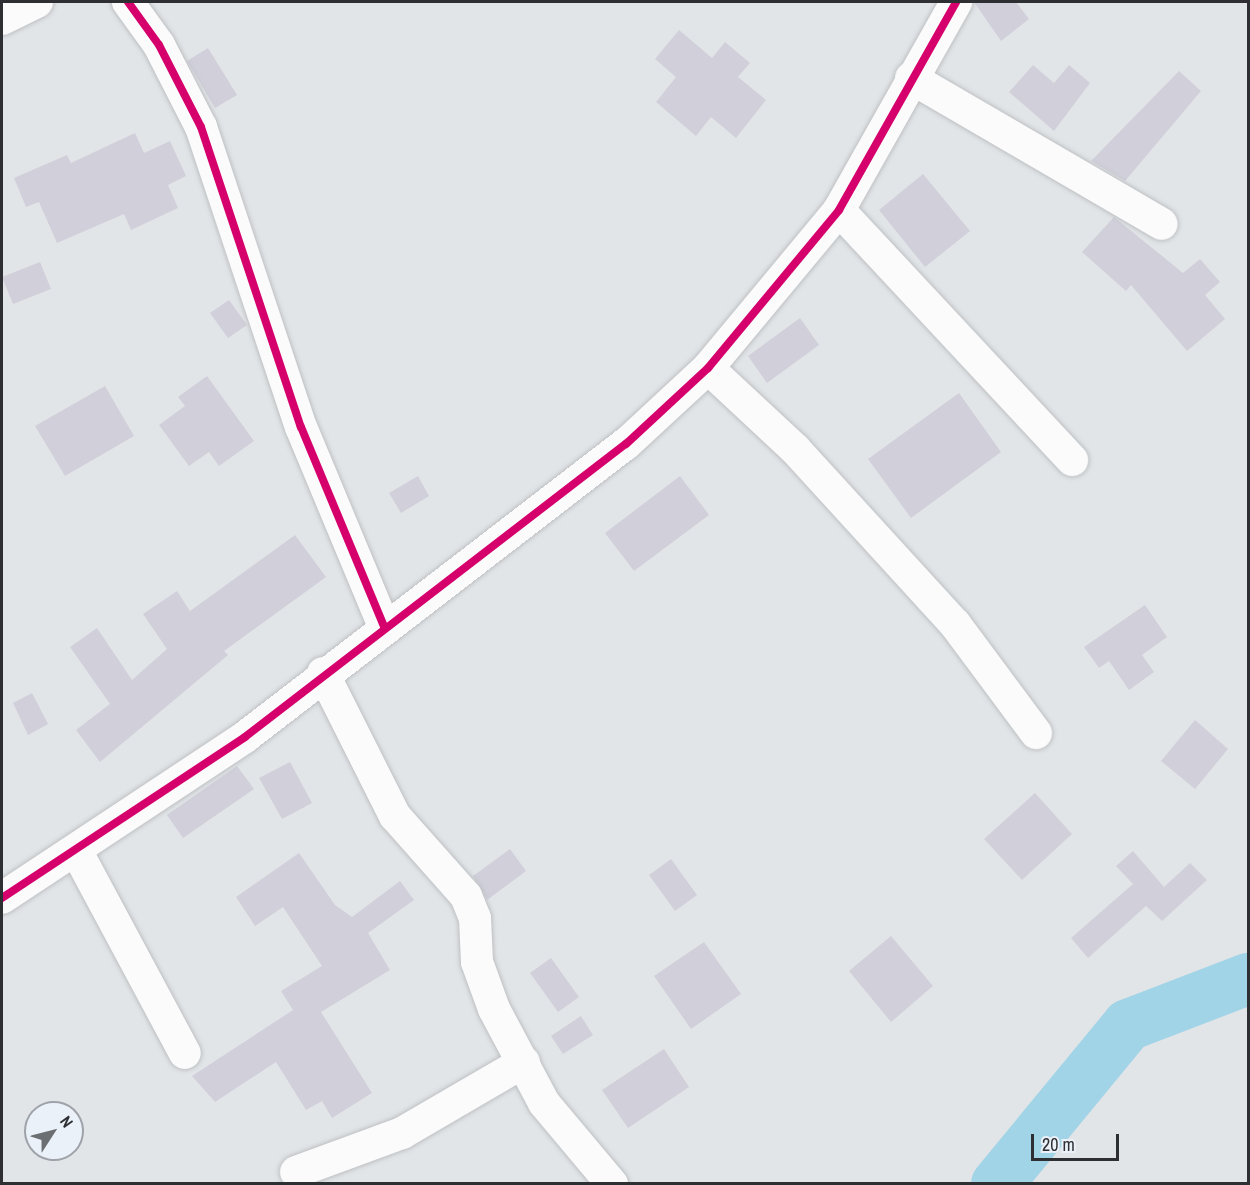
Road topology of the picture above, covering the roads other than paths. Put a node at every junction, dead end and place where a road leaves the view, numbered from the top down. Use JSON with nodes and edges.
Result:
{"nodes":[{"id":1,"x":37,"y":2,"type":"edge"},
{"id":2,"x":128,"y":2,"type":"edge"},
{"id":3,"x":956,"y":2,"type":"edge"},
{"id":4,"x":2,"y":19,"type":"edge"},
{"id":5,"x":911,"y":78,"type":"junction"},
{"id":6,"x":839,"y":210,"type":"junction"},
{"id":7,"x":1162,"y":224,"type":"dead end"},
{"id":8,"x":708,"y":368,"type":"junction"},
{"id":9,"x":1072,"y":460,"type":"dead end"},
{"id":10,"x":384,"y":626,"type":"junction"},
{"id":11,"x":323,"y":673,"type":"junction"},
{"id":12,"x":1036,"y":733,"type":"dead end"},
{"id":13,"x":77,"y":852,"type":"junction"},
{"id":14,"x":2,"y":898,"type":"edge"},
{"id":15,"x":184,"y":1053,"type":"dead end"},
{"id":16,"x":524,"y":1062,"type":"junction"},
{"id":17,"x":296,"y":1172,"type":"dead end"},
{"id":18,"x":612,"y":1184,"type":"edge"}],
"edges":[{"from":1,"to":4,"type":"street"},
{"from":2,"to":10,"type":"street"},
{"from":3,"to":5,"type":"street"},
{"from":5,"to":6,"type":"street"},
{"from":5,"to":7,"type":"street"},
{"from":6,"to":8,"type":"street"},
{"from":6,"to":9,"type":"street"},
{"from":8,"to":10,"type":"street"},
{"from":8,"to":12,"type":"street"},
{"from":10,"to":11,"type":"street"},
{"from":11,"to":13,"type":"street"},
{"from":11,"to":16,"type":"street"},
{"from":13,"to":14,"type":"street"},
{"from":13,"to":15,"type":"street"},
{"from":16,"to":17,"type":"street"},
{"from":16,"to":18,"type":"street"}]}
